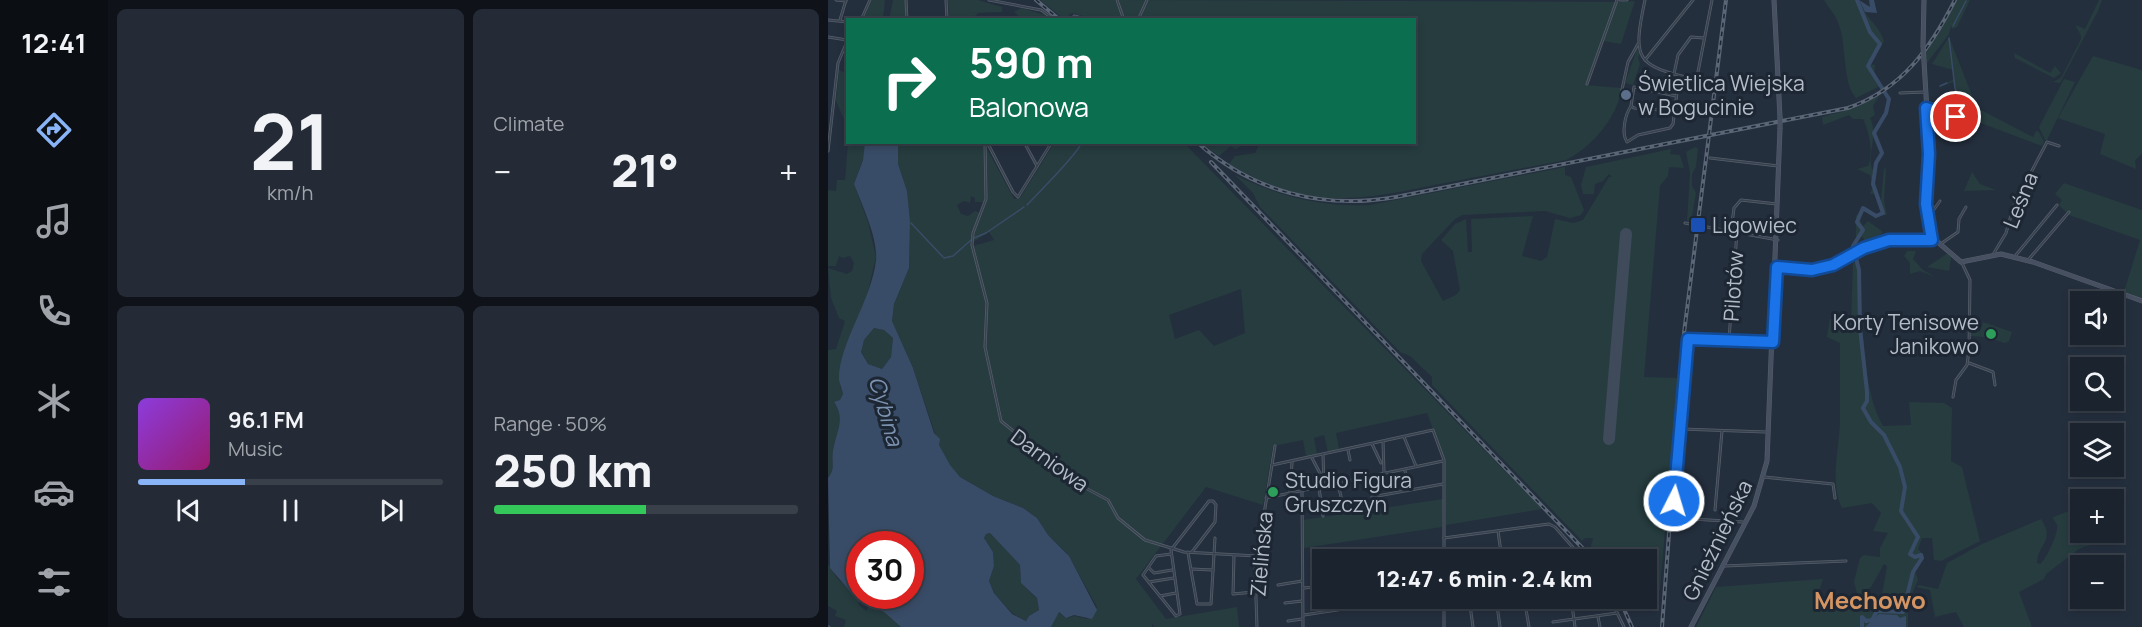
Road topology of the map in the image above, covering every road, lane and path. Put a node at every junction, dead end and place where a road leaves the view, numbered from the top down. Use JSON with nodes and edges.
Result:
{"nodes":[{"id":1,"x":836,"y":0,"type":"edge"},
{"id":2,"x":846,"y":0,"type":"edge"},
{"id":3,"x":870,"y":0,"type":"edge"},
{"id":4,"x":906,"y":0,"type":"edge"},
{"id":5,"x":946,"y":0,"type":"edge"},
{"id":6,"x":990,"y":0,"type":"edge"},
{"id":7,"x":1117,"y":0,"type":"edge"},
{"id":8,"x":1147,"y":0,"type":"edge"},
{"id":9,"x":1619,"y":0,"type":"edge"},
{"id":10,"x":1627,"y":0,"type":"edge"},
{"id":11,"x":1645,"y":0,"type":"edge"},
{"id":12,"x":1693,"y":0,"type":"edge"},
{"id":13,"x":1712,"y":0,"type":"edge"},
{"id":14,"x":1774,"y":0,"type":"edge"},
{"id":15,"x":1924,"y":0,"type":"edge"},
{"id":16,"x":1007,"y":2,"type":"edge"},
{"id":17,"x":1074,"y":16,"type":"dead end"},
{"id":18,"x":862,"y":18,"type":"edge"},
{"id":19,"x":906,"y":18,"type":"edge"},
{"id":20,"x":947,"y":18,"type":"edge"},
{"id":21,"x":1052,"y":18,"type":"edge"},
{"id":22,"x":1082,"y":18,"type":"edge"},
{"id":23,"x":1123,"y":18,"type":"edge"},
{"id":24,"x":1139,"y":18,"type":"edge"},
{"id":25,"x":828,"y":20,"type":"edge"},
{"id":26,"x":840,"y":20,"type":"junction"},
{"id":27,"x":846,"y":22,"type":"edge"},
{"id":28,"x":828,"y":37,"type":"edge"},
{"id":29,"x":1705,"y":38,"type":"junction"},
{"id":30,"x":846,"y":39,"type":"edge"},
{"id":31,"x":846,"y":42,"type":"edge"},
{"id":32,"x":1639,"y":44,"type":"junction"},
{"id":33,"x":1644,"y":60,"type":"junction"},
{"id":34,"x":1674,"y":74,"type":"junction"},
{"id":35,"x":1679,"y":75,"type":"junction"},
{"id":36,"x":1587,"y":84,"type":"dead end"},
{"id":37,"x":1926,"y":92,"type":"junction"},
{"id":38,"x":1900,"y":93,"type":"dead end"},
{"id":39,"x":1620,"y":94,"type":"dead end"},
{"id":40,"x":1677,"y":96,"type":"junction"},
{"id":41,"x":1631,"y":106,"type":"junction"},
{"id":42,"x":1926,"y":108,"type":"junction"},
{"id":43,"x":1674,"y":111,"type":"junction"},
{"id":44,"x":1962,"y":118,"type":"dead end"},
{"id":45,"x":829,"y":133,"type":"edge"},
{"id":46,"x":986,"y":144,"type":"edge"},
{"id":47,"x":987,"y":144,"type":"edge"},
{"id":48,"x":1025,"y":144,"type":"edge"},
{"id":49,"x":1050,"y":144,"type":"edge"},
{"id":50,"x":2059,"y":146,"type":"dead end"},
{"id":51,"x":828,"y":151,"type":"edge"},
{"id":52,"x":1710,"y":158,"type":"dead end"},
{"id":53,"x":1037,"y":167,"type":"junction"},
{"id":54,"x":1779,"y":167,"type":"junction"},
{"id":55,"x":1940,"y":201,"type":"dead end"},
{"id":56,"x":1778,"y":204,"type":"junction"},
{"id":57,"x":2058,"y":205,"type":"dead end"},
{"id":58,"x":1966,"y":207,"type":"dead end"},
{"id":59,"x":2069,"y":212,"type":"dead end"},
{"id":60,"x":1928,"y":218,"type":"junction"},
{"id":61,"x":1685,"y":223,"type":"dead end"},
{"id":62,"x":1731,"y":231,"type":"junction"},
{"id":63,"x":1737,"y":232,"type":"junction"},
{"id":64,"x":1933,"y":238,"type":"junction"},
{"id":65,"x":1777,"y":240,"type":"junction"},
{"id":66,"x":1942,"y":243,"type":"junction"},
{"id":67,"x":1994,"y":253,"type":"junction"},
{"id":68,"x":2015,"y":257,"type":"junction"},
{"id":69,"x":2028,"y":261,"type":"junction"},
{"id":70,"x":1962,"y":262,"type":"junction"},
{"id":71,"x":1776,"y":267,"type":"junction"},
{"id":72,"x":2142,"y":301,"type":"edge"},
{"id":73,"x":1729,"y":340,"type":"junction"},
{"id":74,"x":1773,"y":342,"type":"junction"},
{"id":75,"x":1968,"y":363,"type":"junction"},
{"id":76,"x":1995,"y":385,"type":"dead end"},
{"id":77,"x":1953,"y":398,"type":"dead end"},
{"id":78,"x":1680,"y":429,"type":"junction"},
{"id":79,"x":1722,"y":430,"type":"junction"},
{"id":80,"x":1770,"y":432,"type":"junction"},
{"id":81,"x":1404,"y":437,"type":"junction"},
{"id":82,"x":1383,"y":441,"type":"junction"},
{"id":83,"x":1372,"y":444,"type":"junction"},
{"id":84,"x":1275,"y":446,"type":"dead end"},
{"id":85,"x":1347,"y":449,"type":"junction"},
{"id":86,"x":1323,"y":454,"type":"junction"},
{"id":87,"x":1312,"y":457,"type":"junction"},
{"id":88,"x":1350,"y":460,"type":"dead end"},
{"id":89,"x":1444,"y":460,"type":"junction"},
{"id":90,"x":1292,"y":461,"type":"junction"},
{"id":91,"x":1382,"y":464,"type":"junction"},
{"id":92,"x":1272,"y":465,"type":"junction"},
{"id":93,"x":1416,"y":467,"type":"junction"},
{"id":94,"x":1405,"y":469,"type":"junction"},
{"id":95,"x":1384,"y":473,"type":"junction"},
{"id":96,"x":1322,"y":477,"type":"junction"},
{"id":97,"x":1764,"y":477,"type":"junction"},
{"id":98,"x":1338,"y":483,"type":"junction"},
{"id":99,"x":1444,"y":483,"type":"junction"},
{"id":100,"x":1324,"y":487,"type":"junction"},
{"id":101,"x":1319,"y":488,"type":"junction"},
{"id":102,"x":1410,"y":490,"type":"junction"},
{"id":103,"x":1302,"y":492,"type":"junction"},
{"id":104,"x":1290,"y":494,"type":"junction"},
{"id":105,"x":1372,"y":497,"type":"dead end"},
{"id":106,"x":1266,"y":498,"type":"junction"},
{"id":107,"x":1835,"y":498,"type":"dead end"},
{"id":108,"x":1343,"y":506,"type":"dead end"},
{"id":109,"x":1714,"y":510,"type":"dead end"},
{"id":110,"x":1323,"y":516,"type":"dead end"},
{"id":111,"x":1745,"y":522,"type":"junction"},
{"id":112,"x":1498,"y":530,"type":"junction"},
{"id":113,"x":1215,"y":538,"type":"dead end"},
{"id":114,"x":1444,"y":538,"type":"junction"},
{"id":115,"x":1172,"y":549,"type":"junction"},
{"id":116,"x":1444,"y":549,"type":"edge"},
{"id":117,"x":1501,"y":549,"type":"edge"},
{"id":118,"x":1574,"y":549,"type":"edge"},
{"id":119,"x":1188,"y":552,"type":"junction"},
{"id":120,"x":1192,"y":552,"type":"junction"},
{"id":121,"x":1215,"y":553,"type":"junction"},
{"id":122,"x":1234,"y":553,"type":"junction"},
{"id":123,"x":1171,"y":554,"type":"junction"},
{"id":124,"x":1257,"y":556,"type":"junction"},
{"id":125,"x":1846,"y":561,"type":"dead end"},
{"id":126,"x":1723,"y":566,"type":"junction"},
{"id":127,"x":1148,"y":567,"type":"junction"},
{"id":128,"x":1191,"y":569,"type":"junction"},
{"id":129,"x":1173,"y":570,"type":"junction"},
{"id":130,"x":1214,"y":570,"type":"junction"},
{"id":131,"x":1174,"y":578,"type":"junction"},
{"id":132,"x":1303,"y":581,"type":"junction"},
{"id":133,"x":1148,"y":582,"type":"junction"},
{"id":134,"x":1278,"y":585,"type":"dead end"},
{"id":135,"x":1312,"y":587,"type":"edge"},
{"id":136,"x":1303,"y":588,"type":"junction"},
{"id":137,"x":1255,"y":592,"type":"junction"},
{"id":138,"x":1177,"y":593,"type":"junction"},
{"id":139,"x":1159,"y":596,"type":"junction"},
{"id":140,"x":1303,"y":601,"type":"junction"},
{"id":141,"x":1285,"y":603,"type":"dead end"},
{"id":142,"x":1343,"y":609,"type":"edge"},
{"id":143,"x":1444,"y":609,"type":"edge"},
{"id":144,"x":1471,"y":609,"type":"edge"},
{"id":145,"x":1498,"y":609,"type":"edge"},
{"id":146,"x":1526,"y":609,"type":"edge"},
{"id":147,"x":1572,"y":609,"type":"edge"},
{"id":148,"x":1615,"y":609,"type":"edge"},
{"id":149,"x":1617,"y":613,"type":"junction"},
{"id":150,"x":1303,"y":615,"type":"junction"},
{"id":151,"x":1598,"y":616,"type":"junction"},
{"id":152,"x":1303,"y":619,"type":"junction"},
{"id":153,"x":1574,"y":620,"type":"junction"},
{"id":154,"x":1288,"y":621,"type":"dead end"},
{"id":155,"x":1553,"y":622,"type":"dead end"},
{"id":156,"x":1257,"y":627,"type":"edge"},
{"id":157,"x":1303,"y":627,"type":"edge"},
{"id":158,"x":1444,"y":627,"type":"edge"},
{"id":159,"x":1473,"y":627,"type":"edge"},
{"id":160,"x":1500,"y":627,"type":"edge"},
{"id":161,"x":1529,"y":627,"type":"edge"},
{"id":162,"x":1575,"y":627,"type":"edge"},
{"id":163,"x":1600,"y":627,"type":"edge"},
{"id":164,"x":1624,"y":627,"type":"edge"},
{"id":165,"x":1691,"y":627,"type":"edge"}],
"edges":[{"from":1,"to":2,"type":"street"},
{"from":2,"to":26,"type":"street"},
{"from":3,"to":18,"type":"street"},
{"from":4,"to":19,"type":"street"},
{"from":5,"to":20,"type":"street"},
{"from":6,"to":16,"type":"street"},
{"from":7,"to":23,"type":"street"},
{"from":8,"to":24,"type":"street"},
{"from":9,"to":10,"type":"street"},
{"from":9,"to":36,"type":"street"},
{"from":11,"to":32,"type":"street"},
{"from":12,"to":33,"type":"street"},
{"from":13,"to":29,"type":"street"},
{"from":14,"to":54,"type":"main road","name":"Gnieźnieńska","bridge":true},
{"from":15,"to":37,"type":"main road","bridge":true},
{"from":16,"to":21,"type":"street"},
{"from":17,"to":22,"type":"street"},
{"from":25,"to":26,"type":"street"},
{"from":26,"to":27,"type":"street"},
{"from":28,"to":30,"type":"street"},
{"from":29,"to":34,"type":"street"},
{"from":29,"to":35,"type":"street"},
{"from":31,"to":45,"type":"street"},
{"from":32,"to":33,"type":"street"},
{"from":32,"to":39,"type":"street"},
{"from":33,"to":34,"type":"street"},
{"from":34,"to":35,"type":"street"},
{"from":35,"to":40,"type":"street"},
{"from":37,"to":38,"type":"street"},
{"from":37,"to":42,"type":"main road"},
{"from":40,"to":41,"type":"street"},
{"from":40,"to":43,"type":"street"},
{"from":41,"to":43,"type":"street"},
{"from":41,"to":43,"type":"street"},
{"from":42,"to":44,"type":"street"},
{"from":42,"to":60,"type":"main road"},
{"from":45,"to":51,"type":"street"},
{"from":46,"to":115,"type":"street","name":"Darniowa"},
{"from":47,"to":53,"type":"street"},
{"from":48,"to":53,"type":"street"},
{"from":49,"to":53,"type":"street"},
{"from":50,"to":67,"type":"street","name":"Leśna"},
{"from":52,"to":54,"type":"street"},
{"from":54,"to":56,"type":"main road","name":"Gnieźnieńska"},
{"from":55,"to":60,"type":"street"},
{"from":56,"to":62,"type":"street"},
{"from":56,"to":65,"type":"main road","name":"Gnieźnieńska"},
{"from":57,"to":68,"type":"street"},
{"from":58,"to":66,"type":"street"},
{"from":59,"to":69,"type":"street"},
{"from":60,"to":64,"type":"main road"},
{"from":61,"to":62,"type":"street"},
{"from":62,"to":63,"type":"street"},
{"from":63,"to":65,"type":"street"},
{"from":63,"to":73,"type":"street","name":"Pilotów"},
{"from":64,"to":66,"type":"main road"},
{"from":64,"to":71,"type":"main road"},
{"from":65,"to":71,"type":"main road","name":"Gnieźnieńska"},
{"from":66,"to":70,"type":"main road"},
{"from":67,"to":68,"type":"main road"},
{"from":67,"to":70,"type":"main road"},
{"from":68,"to":69,"type":"main road"},
{"from":69,"to":72,"type":"main road"},
{"from":70,"to":75,"type":"street"},
{"from":71,"to":74,"type":"main road","name":"Gnieźnieńska"},
{"from":73,"to":74,"type":"street"},
{"from":73,"to":78,"type":"street"},
{"from":74,"to":80,"type":"main road","name":"Gnieźnieńska"},
{"from":75,"to":76,"type":"street"},
{"from":75,"to":77,"type":"street"},
{"from":78,"to":79,"type":"street"},
{"from":78,"to":111,"type":"street"},
{"from":79,"to":80,"type":"street"},
{"from":79,"to":109,"type":"street"},
{"from":80,"to":97,"type":"main road","name":"Gnieźnieńska"},
{"from":81,"to":82,"type":"street"},
{"from":81,"to":89,"type":"street"},
{"from":81,"to":93,"type":"street"},
{"from":82,"to":83,"type":"street"},
{"from":82,"to":91,"type":"street"},
{"from":83,"to":85,"type":"street"},
{"from":83,"to":91,"type":"street"},
{"from":84,"to":92,"type":"street","name":"Zielińska"},
{"from":85,"to":86,"type":"street"},
{"from":85,"to":88,"type":"street"},
{"from":86,"to":87,"type":"street"},
{"from":86,"to":96,"type":"street"},
{"from":87,"to":90,"type":"street"},
{"from":87,"to":96,"type":"street"},
{"from":89,"to":93,"type":"street"},
{"from":89,"to":99,"type":"street"},
{"from":90,"to":92,"type":"street"},
{"from":90,"to":104,"type":"street"},
{"from":91,"to":95,"type":"street"},
{"from":92,"to":106,"type":"street","name":"Zielińska"},
{"from":93,"to":94,"type":"street"},
{"from":94,"to":95,"type":"street"},
{"from":94,"to":102,"type":"street"},
{"from":95,"to":98,"type":"street"},
{"from":96,"to":100,"type":"street"},
{"from":97,"to":107,"type":"street"},
{"from":97,"to":111,"type":"main road","name":"Gnieźnieńska"},
{"from":98,"to":100,"type":"street"},
{"from":98,"to":108,"type":"street"},
{"from":99,"to":102,"type":"street"},
{"from":99,"to":114,"type":"street"},
{"from":100,"to":101,"type":"street"},
{"from":101,"to":103,"type":"street"},
{"from":101,"to":110,"type":"street"},
{"from":102,"to":105,"type":"street"},
{"from":103,"to":104,"type":"street"},
{"from":103,"to":132,"type":"street"},
{"from":104,"to":106,"type":"street"},
{"from":106,"to":124,"type":"street","name":"Zielińska"},
{"from":111,"to":126,"type":"main road","name":"Gnieźnieńska"},
{"from":112,"to":114,"type":"street"},
{"from":112,"to":117,"type":"street"},
{"from":112,"to":118,"type":"street"},
{"from":113,"to":121,"type":"street"},
{"from":114,"to":116,"type":"street"},
{"from":115,"to":119,"type":"street","name":"Darniowa"},
{"from":115,"to":120,"type":"street"},
{"from":115,"to":123,"type":"street"},
{"from":119,"to":120,"type":"street","name":"Darniowa"},
{"from":119,"to":128,"type":"street"},
{"from":120,"to":121,"type":"street","name":"Darniowa"},
{"from":121,"to":122,"type":"street","name":"Darniowa"},
{"from":121,"to":130,"type":"street"},
{"from":122,"to":124,"type":"street","name":"Darniowa"},
{"from":122,"to":137,"type":"street"},
{"from":123,"to":127,"type":"street"},
{"from":123,"to":129,"type":"street"},
{"from":124,"to":137,"type":"street","name":"Zielińska"},
{"from":125,"to":126,"type":"street"},
{"from":126,"to":165,"type":"main road","name":"Gnieźnieńska"},
{"from":127,"to":129,"type":"street"},
{"from":127,"to":133,"type":"street"},
{"from":128,"to":130,"type":"street"},
{"from":128,"to":130,"type":"street"},
{"from":129,"to":131,"type":"street"},
{"from":131,"to":133,"type":"street"},
{"from":131,"to":138,"type":"street"},
{"from":132,"to":134,"type":"street"},
{"from":132,"to":136,"type":"street"},
{"from":133,"to":139,"type":"street"},
{"from":135,"to":136,"type":"street"},
{"from":136,"to":140,"type":"street"},
{"from":137,"to":156,"type":"street","name":"Zielińska"},
{"from":138,"to":139,"type":"street"},
{"from":138,"to":139,"type":"street"},
{"from":140,"to":141,"type":"street"},
{"from":140,"to":150,"type":"street"},
{"from":142,"to":150,"type":"street"},
{"from":143,"to":158,"type":"street"},
{"from":144,"to":159,"type":"street"},
{"from":145,"to":160,"type":"street"},
{"from":146,"to":161,"type":"street"},
{"from":147,"to":153,"type":"street"},
{"from":148,"to":149,"type":"street"},
{"from":149,"to":151,"type":"street"},
{"from":149,"to":164,"type":"street"},
{"from":150,"to":152,"type":"street"},
{"from":151,"to":153,"type":"street"},
{"from":151,"to":163,"type":"street"},
{"from":152,"to":154,"type":"street"},
{"from":152,"to":157,"type":"street"},
{"from":153,"to":155,"type":"street"},
{"from":153,"to":162,"type":"street"}]}
